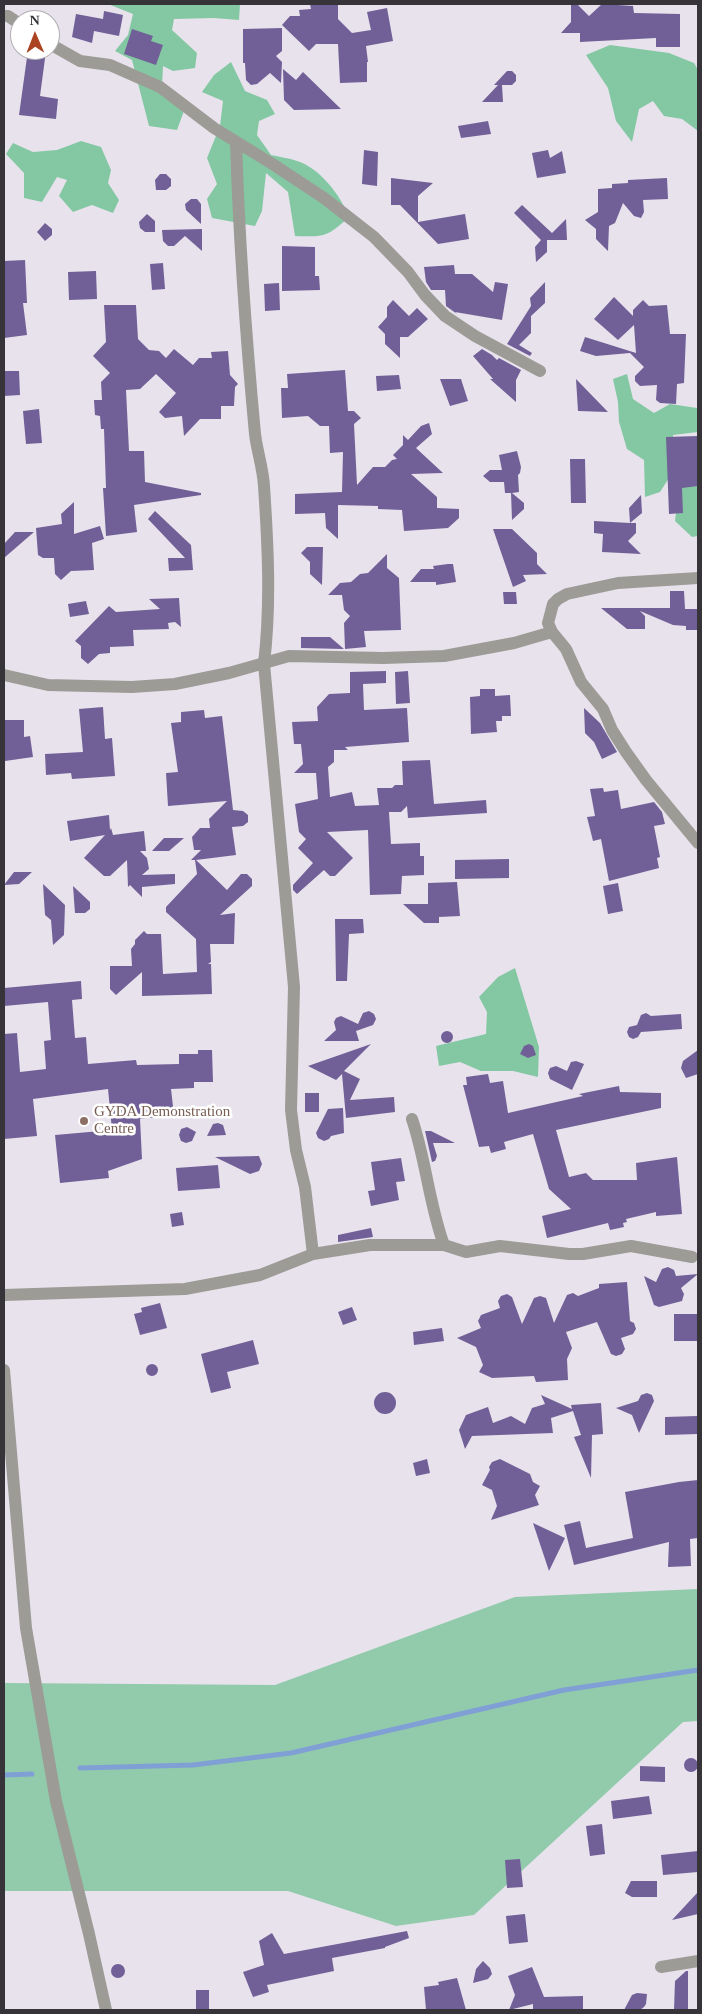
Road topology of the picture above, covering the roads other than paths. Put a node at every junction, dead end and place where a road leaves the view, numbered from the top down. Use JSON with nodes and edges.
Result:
{"nodes":[{"id":1,"x":60,"y":50,"type":"edge"},
{"id":2,"x":236,"y":142,"type":"junction"},
{"id":3,"x":540,"y":372,"type":"dead end"},
{"id":4,"x":698,"y":578,"type":"edge"},
{"id":5,"x":552,"y":632,"type":"junction"},
{"id":6,"x":264,"y":664,"type":"junction"},
{"id":7,"x":4,"y":675,"type":"edge"},
{"id":8,"x":698,"y":843,"type":"edge"},
{"id":9,"x":412,"y":1119,"type":"dead end"},
{"id":10,"x":444,"y":1245,"type":"junction"},
{"id":11,"x":313,"y":1254,"type":"junction"},
{"id":12,"x":692,"y":1257,"type":"dead end"},
{"id":13,"x":4,"y":1295,"type":"edge"},
{"id":14,"x":4,"y":1370,"type":"edge"},
{"id":15,"x":698,"y":1961,"type":"edge"},
{"id":16,"x":661,"y":1967,"type":"dead end"},
{"id":17,"x":106,"y":2010,"type":"edge"}],
"edges":[{"from":1,"to":2,"type":"street"},
{"from":2,"to":3,"type":"street"},
{"from":2,"to":6,"type":"street"},
{"from":4,"to":5,"type":"street"},
{"from":5,"to":6,"type":"street"},
{"from":5,"to":8,"type":"street"},
{"from":6,"to":7,"type":"street"},
{"from":6,"to":11,"type":"street"},
{"from":9,"to":10,"type":"street"},
{"from":10,"to":11,"type":"street"},
{"from":10,"to":12,"type":"street"},
{"from":11,"to":13,"type":"street"},
{"from":14,"to":17,"type":"street"},
{"from":15,"to":16,"type":"street"}]}
